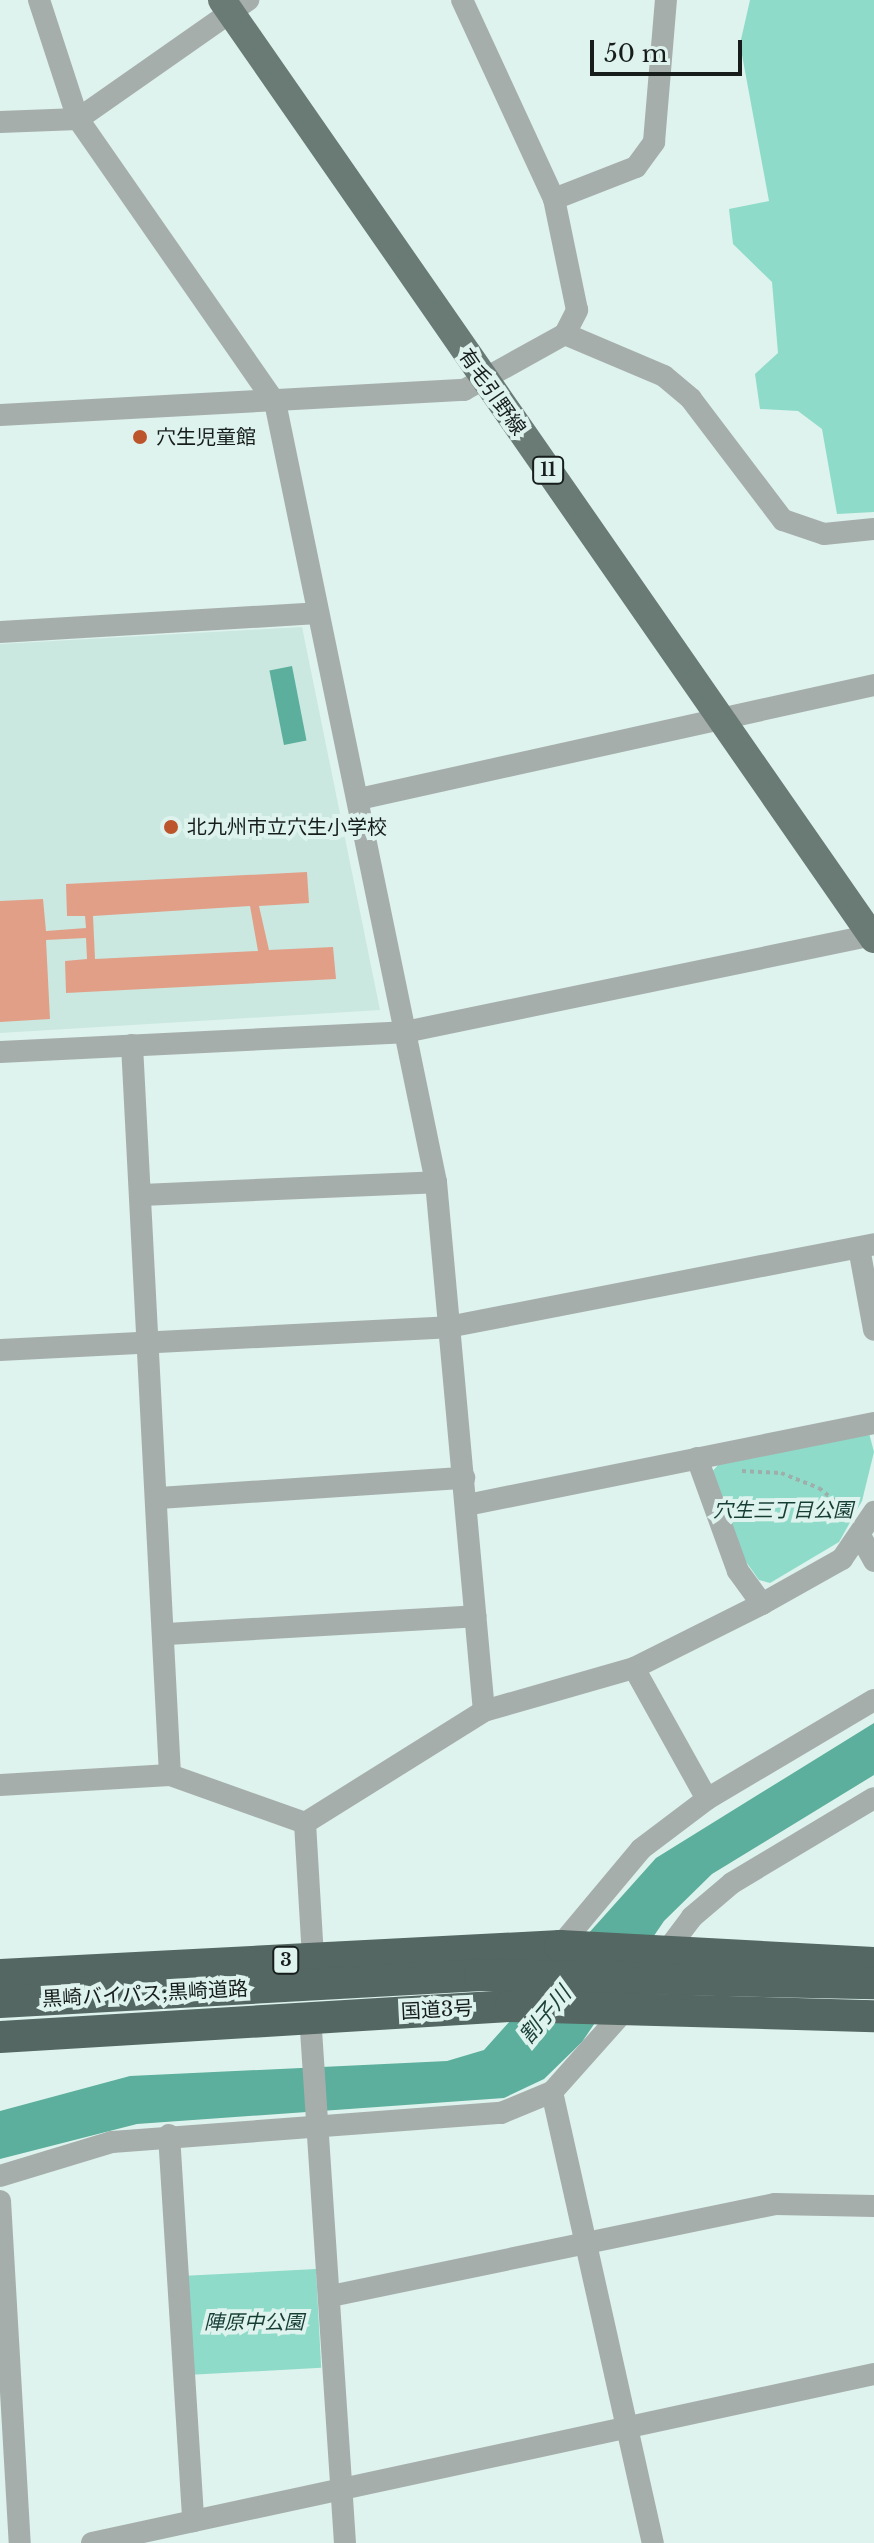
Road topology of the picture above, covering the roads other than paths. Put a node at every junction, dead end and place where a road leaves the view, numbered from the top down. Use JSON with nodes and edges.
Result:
{"nodes":[{"id":1,"x":39,"y":0,"type":"edge"},
{"id":2,"x":462,"y":0,"type":"edge"},
{"id":3,"x":666,"y":0,"type":"edge"},
{"id":4,"x":234,"y":4,"type":"edge"},
{"id":5,"x":78,"y":119,"type":"junction"},
{"id":6,"x":0,"y":122,"type":"edge"},
{"id":7,"x":554,"y":199,"type":"junction"},
{"id":8,"x":565,"y":334,"type":"junction"},
{"id":9,"x":486,"y":383,"type":"junction"},
{"id":10,"x":275,"y":402,"type":"junction"},
{"id":11,"x":0,"y":415,"type":"edge"},
{"id":12,"x":874,"y":529,"type":"edge"},
{"id":13,"x":317,"y":613,"type":"junction"},
{"id":14,"x":0,"y":632,"type":"edge"},
{"id":15,"x":874,"y":685,"type":"edge"},
{"id":16,"x":726,"y":722,"type":"junction"},
{"id":17,"x":359,"y":799,"type":"junction"},
{"id":18,"x":873,"y":937,"type":"edge"},
{"id":19,"x":405,"y":1032,"type":"junction"},
{"id":20,"x":132,"y":1045,"type":"junction"},
{"id":21,"x":0,"y":1052,"type":"edge"},
{"id":22,"x":436,"y":1182,"type":"junction"},
{"id":23,"x":142,"y":1195,"type":"junction"},
{"id":24,"x":866,"y":1246,"type":"edge"},
{"id":25,"x":448,"y":1327,"type":"junction"},
{"id":26,"x":874,"y":1330,"type":"edge"},
{"id":27,"x":151,"y":1343,"type":"junction"},
{"id":28,"x":0,"y":1350,"type":"edge"},
{"id":29,"x":874,"y":1423,"type":"edge"},
{"id":30,"x":697,"y":1458,"type":"junction"},
{"id":31,"x":464,"y":1478,"type":"junction"},
{"id":32,"x":159,"y":1498,"type":"junction"},
{"id":33,"x":467,"y":1505,"type":"junction"},
{"id":34,"x":873,"y":1515,"type":"edge"},
{"id":35,"x":862,"y":1539,"type":"junction"},
{"id":36,"x":874,"y":1561,"type":"edge"},
{"id":37,"x":762,"y":1604,"type":"junction"},
{"id":38,"x":475,"y":1616,"type":"junction"},
{"id":39,"x":167,"y":1634,"type":"junction"},
{"id":40,"x":634,"y":1668,"type":"junction"},
{"id":41,"x":874,"y":1700,"type":"edge"},
{"id":42,"x":484,"y":1711,"type":"junction"},
{"id":43,"x":170,"y":1775,"type":"junction"},
{"id":44,"x":0,"y":1785,"type":"edge"},
{"id":45,"x":874,"y":1798,"type":"edge"},
{"id":46,"x":707,"y":1799,"type":"junction"},
{"id":47,"x":305,"y":1823,"type":"junction"},
{"id":48,"x":566,"y":1946,"type":"junction"},
{"id":49,"x":655,"y":1958,"type":"junction"},
{"id":50,"x":313,"y":1959,"type":"junction"},
{"id":51,"x":874,"y":1963,"type":"edge"},
{"id":52,"x":0,"y":1975,"type":"edge"},
{"id":53,"x":874,"y":1983,"type":"edge"},
{"id":54,"x":0,"y":2002,"type":"edge"},
{"id":55,"x":616,"y":2010,"type":"junction"},
{"id":56,"x":310,"y":2015,"type":"junction"},
{"id":57,"x":874,"y":2016,"type":"edge"},
{"id":58,"x":0,"y":2037,"type":"edge"},
{"id":59,"x":552,"y":2092,"type":"junction"},
{"id":60,"x":322,"y":2127,"type":"junction"},
{"id":61,"x":169,"y":2135,"type":"junction"},
{"id":62,"x":0,"y":2176,"type":"edge"},
{"id":63,"x":0,"y":2201,"type":"edge"},
{"id":64,"x":874,"y":2206,"type":"edge"},
{"id":65,"x":584,"y":2241,"type":"junction"},
{"id":66,"x":331,"y":2296,"type":"junction"},
{"id":67,"x":874,"y":2374,"type":"edge"},
{"id":68,"x":626,"y":2427,"type":"junction"},
{"id":69,"x":342,"y":2489,"type":"junction"},
{"id":70,"x":193,"y":2521,"type":"junction"},
{"id":71,"x":20,"y":2543,"type":"edge"},
{"id":72,"x":92,"y":2543,"type":"edge"},
{"id":73,"x":345,"y":2543,"type":"edge"},
{"id":74,"x":653,"y":2543,"type":"edge"}],
"edges":[{"from":1,"to":5,"type":"street"},
{"from":2,"to":7,"type":"street"},
{"from":3,"to":7,"type":"street"},
{"from":4,"to":5,"type":"street"},
{"from":4,"to":9,"type":"main road","name":"有毛引野線","number":"11"},
{"from":5,"to":6,"type":"street"},
{"from":5,"to":10,"type":"street"},
{"from":7,"to":8,"type":"street"},
{"from":8,"to":9,"type":"street"},
{"from":8,"to":12,"type":"street"},
{"from":9,"to":10,"type":"street"},
{"from":9,"to":16,"type":"main road","name":"有毛引野線","number":"11"},
{"from":10,"to":11,"type":"street"},
{"from":10,"to":13,"type":"street"},
{"from":13,"to":14,"type":"street"},
{"from":13,"to":17,"type":"street"},
{"from":15,"to":16,"type":"street"},
{"from":16,"to":17,"type":"street"},
{"from":16,"to":18,"type":"main road","name":"有毛引野線","number":"11"},
{"from":17,"to":19,"type":"street"},
{"from":18,"to":19,"type":"street"},
{"from":19,"to":20,"type":"street"},
{"from":19,"to":22,"type":"street"},
{"from":20,"to":21,"type":"street"},
{"from":20,"to":23,"type":"street"},
{"from":22,"to":23,"type":"street"},
{"from":22,"to":25,"type":"street"},
{"from":23,"to":27,"type":"street"},
{"from":24,"to":25,"type":"street"},
{"from":24,"to":26,"type":"street"},
{"from":25,"to":27,"type":"street"},
{"from":25,"to":31,"type":"street"},
{"from":27,"to":28,"type":"street"},
{"from":27,"to":32,"type":"street"},
{"from":29,"to":30,"type":"street"},
{"from":30,"to":33,"type":"street"},
{"from":30,"to":37,"type":"street"},
{"from":31,"to":32,"type":"street"},
{"from":31,"to":33,"type":"street"},
{"from":32,"to":39,"type":"street"},
{"from":33,"to":38,"type":"street"},
{"from":34,"to":35,"type":"street"},
{"from":35,"to":36,"type":"street"},
{"from":35,"to":37,"type":"street"},
{"from":37,"to":40,"type":"street"},
{"from":38,"to":39,"type":"street"},
{"from":38,"to":42,"type":"street"},
{"from":39,"to":43,"type":"street"},
{"from":40,"to":42,"type":"street"},
{"from":40,"to":46,"type":"street"},
{"from":41,"to":46,"type":"street"},
{"from":42,"to":47,"type":"street"},
{"from":43,"to":44,"type":"street"},
{"from":43,"to":47,"type":"street"},
{"from":45,"to":49,"type":"street"},
{"from":46,"to":48,"type":"street"},
{"from":47,"to":50,"type":"street"},
{"from":48,"to":49,"type":"highway","number":"3"},
{"from":48,"to":50,"type":"highway","number":"3"},
{"from":49,"to":51,"type":"highway","number":"3"},
{"from":49,"to":53,"type":"highway","number":"3"},
{"from":49,"to":54,"type":"highway","name":"黒崎バイパス;黒崎道路","number":"3"},
{"from":50,"to":52,"type":"highway","number":"3"},
{"from":55,"to":56,"type":"highway","name":"国道3号"},
{"from":55,"to":57,"type":"highway","name":"国道3号"},
{"from":55,"to":59,"type":"street"},
{"from":56,"to":58,"type":"highway","name":"国道3号"},
{"from":56,"to":60,"type":"street"},
{"from":59,"to":60,"type":"street"},
{"from":59,"to":65,"type":"street"},
{"from":60,"to":61,"type":"street"},
{"from":60,"to":66,"type":"street"},
{"from":61,"to":62,"type":"street"},
{"from":61,"to":70,"type":"street"},
{"from":63,"to":71,"type":"street"},
{"from":64,"to":65,"type":"street"},
{"from":65,"to":66,"type":"street"},
{"from":65,"to":68,"type":"street"},
{"from":66,"to":69,"type":"street"},
{"from":67,"to":68,"type":"street"},
{"from":68,"to":69,"type":"street"},
{"from":68,"to":74,"type":"street"},
{"from":69,"to":70,"type":"street"},
{"from":69,"to":73,"type":"street"},
{"from":70,"to":72,"type":"street"}]}
